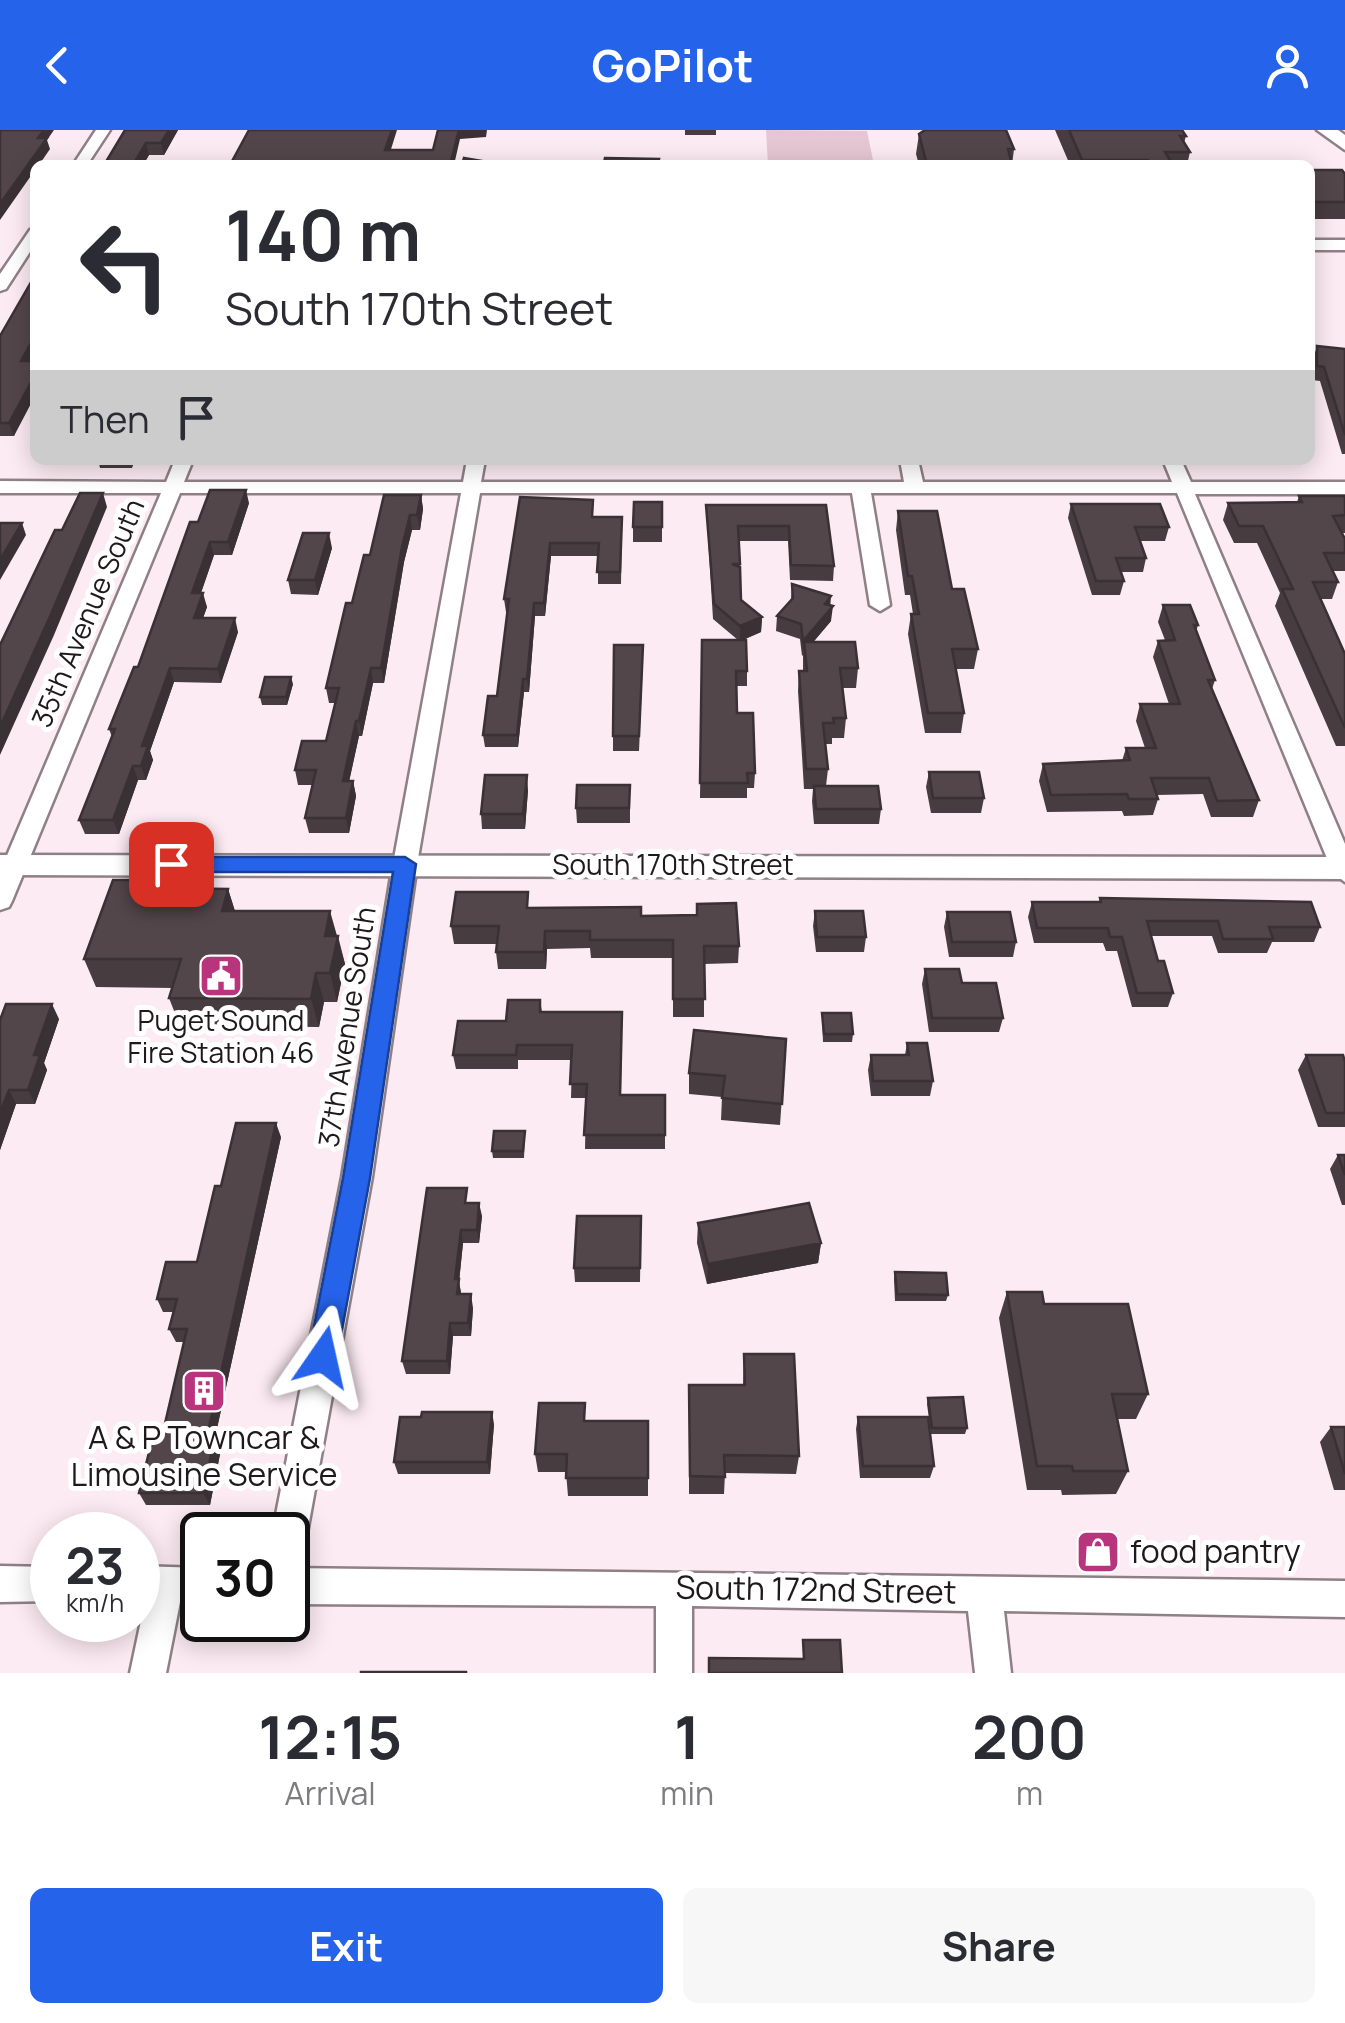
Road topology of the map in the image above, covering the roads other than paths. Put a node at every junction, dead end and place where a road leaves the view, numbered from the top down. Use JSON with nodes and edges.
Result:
{"nodes":[{"id":1,"x":103,"y":130,"type":"edge"},
{"id":2,"x":1326,"y":130,"type":"edge"},
{"id":3,"x":1345,"y":144,"type":"edge"},
{"id":4,"x":83,"y":160,"type":"edge"},
{"id":5,"x":28,"y":240,"type":"edge"},
{"id":6,"x":1315,"y":245,"type":"edge"},
{"id":7,"x":1345,"y":245,"type":"edge"},
{"id":8,"x":0,"y":286,"type":"edge"},
{"id":9,"x":182,"y":465,"type":"edge"},
{"id":10,"x":911,"y":465,"type":"edge"},
{"id":11,"x":1174,"y":465,"type":"edge"},
{"id":12,"x":473,"y":473,"type":"edge"},
{"id":13,"x":860,"y":486,"type":"junction"},
{"id":14,"x":914,"y":486,"type":"junction"},
{"id":15,"x":0,"y":487,"type":"edge"},
{"id":16,"x":173,"y":487,"type":"junction"},
{"id":17,"x":1183,"y":488,"type":"junction"},
{"id":18,"x":1345,"y":488,"type":"edge"},
{"id":19,"x":880,"y":605,"type":"dead end"},
{"id":20,"x":405,"y":864,"type":"junction"},
{"id":21,"x":7,"y":865,"type":"edge"},
{"id":22,"x":1344,"y":870,"type":"edge"},
{"id":23,"x":0,"y":900,"type":"edge"},
{"id":24,"x":294,"y":1512,"type":"edge"},
{"id":25,"x":0,"y":1584,"type":"edge"},
{"id":26,"x":30,"y":1584,"type":"edge"},
{"id":27,"x":310,"y":1586,"type":"edge"},
{"id":28,"x":674,"y":1588,"type":"junction"},
{"id":29,"x":984,"y":1593,"type":"junction"},
{"id":30,"x":1345,"y":1599,"type":"edge"},
{"id":31,"x":149,"y":1642,"type":"edge"},
{"id":32,"x":148,"y":1673,"type":"edge"},
{"id":33,"x":674,"y":1673,"type":"edge"},
{"id":34,"x":993,"y":1673,"type":"edge"}],
"edges":[{"from":1,"to":4,"type":"street"},
{"from":2,"to":3,"type":"main road"},
{"from":5,"to":8,"type":"street"},
{"from":6,"to":7,"type":"street"},
{"from":9,"to":16,"type":"street","name":"35th Avenue South"},
{"from":10,"to":14,"type":"street"},
{"from":11,"to":17,"type":"street"},
{"from":12,"to":13,"type":"street"},
{"from":12,"to":16,"type":"street"},
{"from":12,"to":20,"type":"street","name":"37th Avenue South"},
{"from":13,"to":14,"type":"street"},
{"from":13,"to":19,"type":"street"},
{"from":14,"to":17,"type":"street"},
{"from":15,"to":16,"type":"street"},
{"from":16,"to":21,"type":"street","name":"35th Avenue South"},
{"from":17,"to":18,"type":"street"},
{"from":17,"to":22,"type":"street"},
{"from":20,"to":21,"type":"street","name":"South 170th Street"},
{"from":20,"to":22,"type":"street","name":"South 170th Street"},
{"from":20,"to":24,"type":"street","name":"37th Avenue South"},
{"from":21,"to":23,"type":"street","name":"35th Avenue South"},
{"from":25,"to":26,"type":"street"},
{"from":27,"to":28,"type":"street","name":"South 172nd Street"},
{"from":28,"to":29,"type":"street","name":"South 172nd Street"},
{"from":28,"to":33,"type":"street"},
{"from":29,"to":30,"type":"street","name":"South 172nd Street"},
{"from":29,"to":34,"type":"street"},
{"from":31,"to":32,"type":"street"}]}
